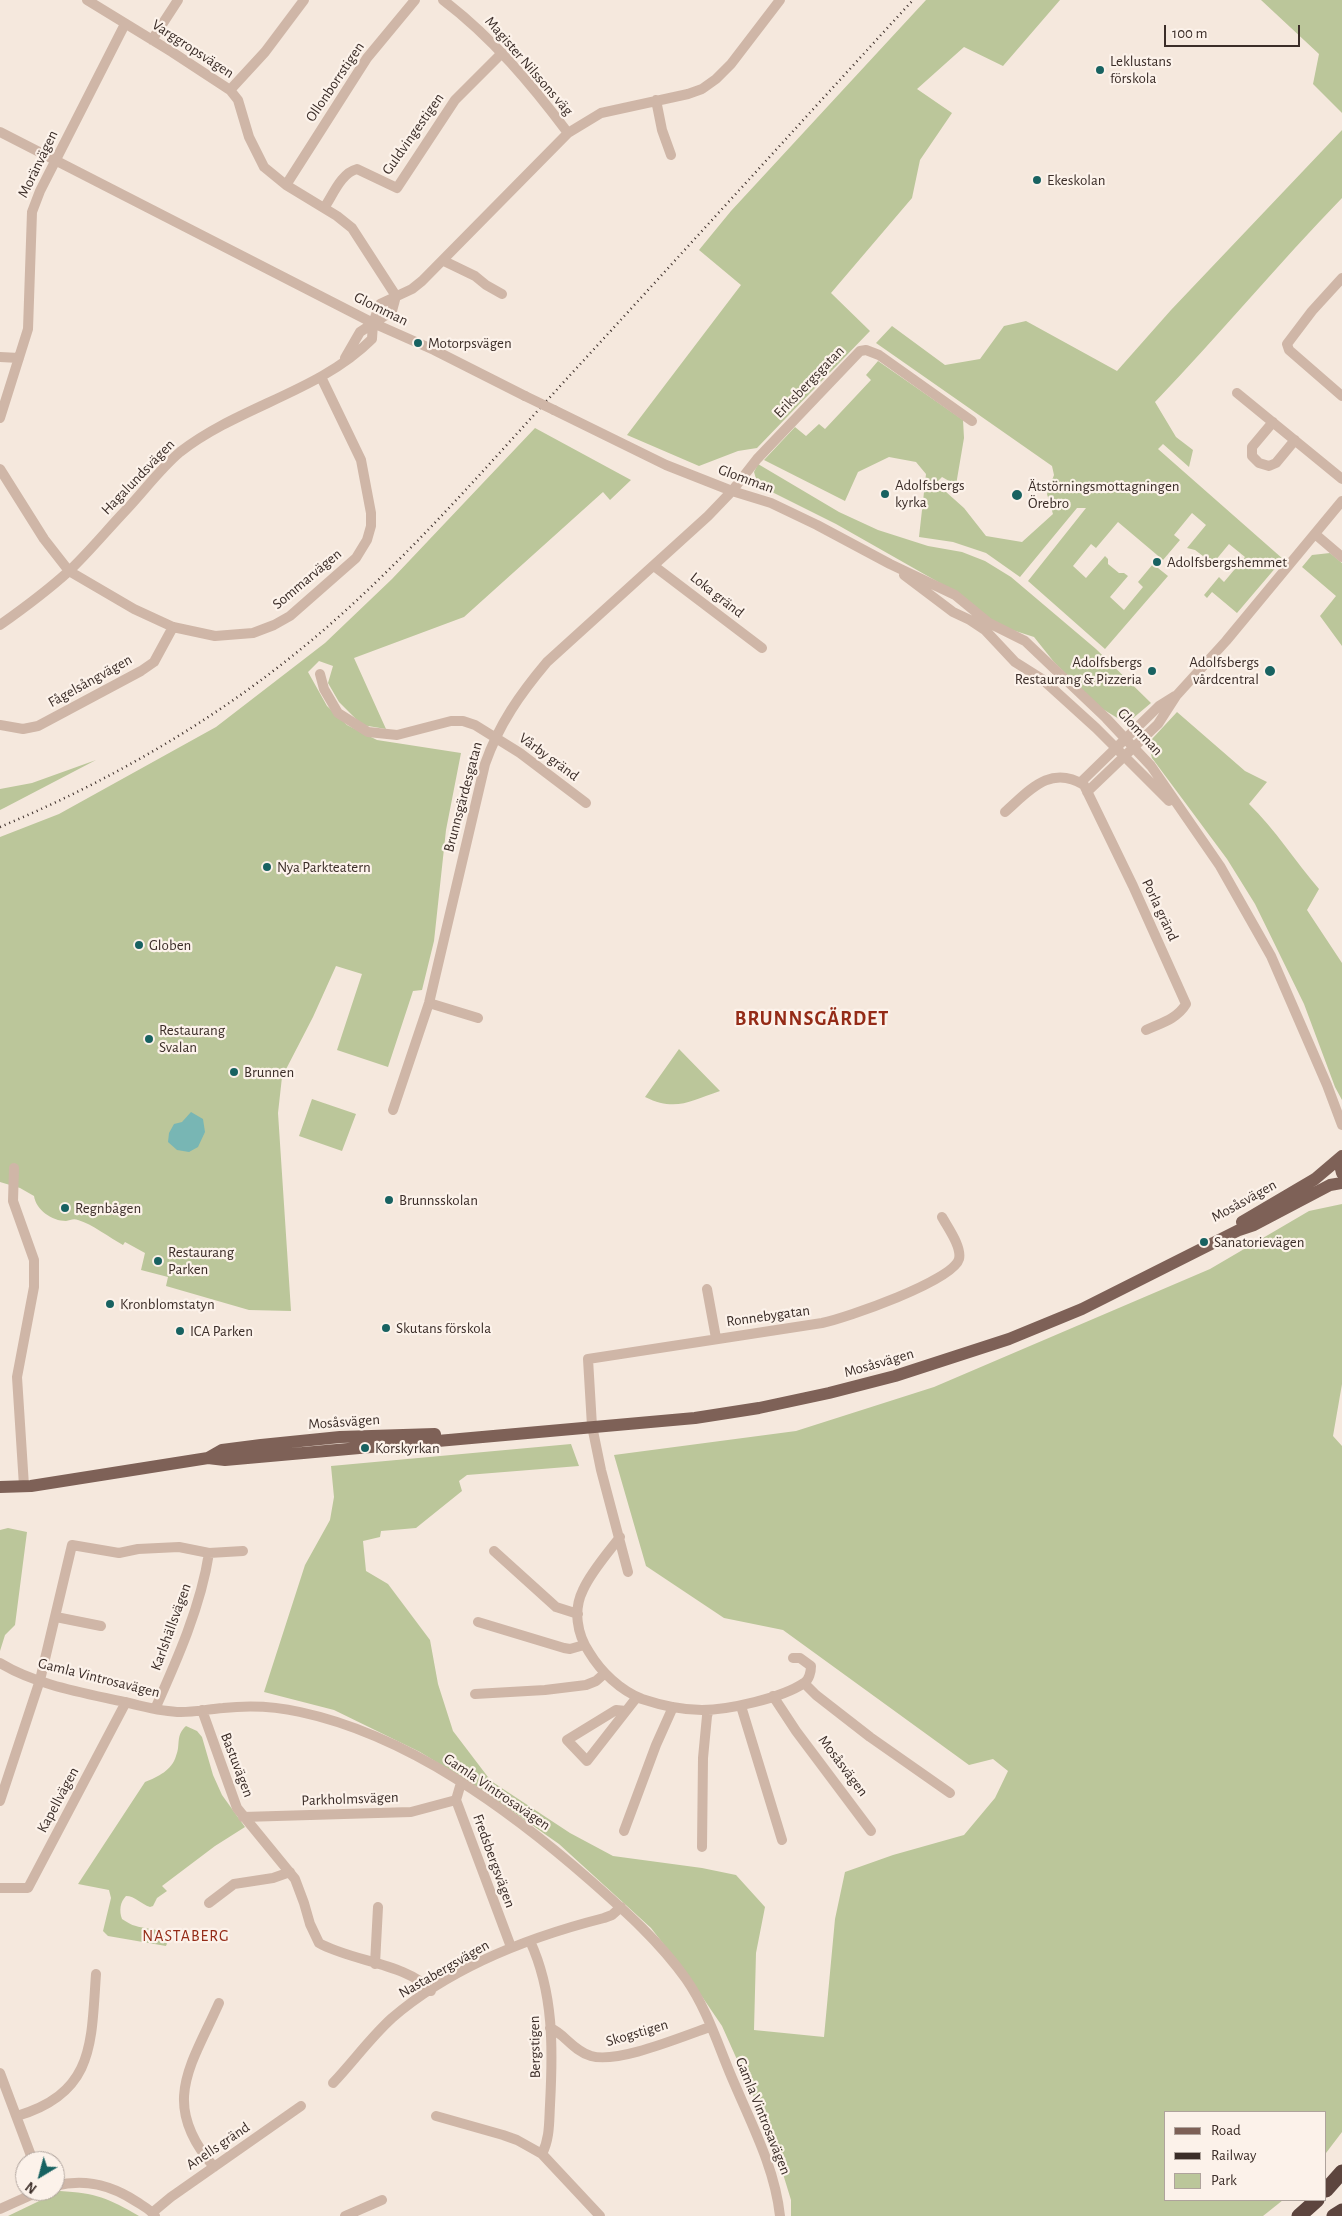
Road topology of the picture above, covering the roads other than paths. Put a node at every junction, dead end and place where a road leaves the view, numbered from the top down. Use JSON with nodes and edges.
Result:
{"nodes":[{"id":1,"x":86,"y":0,"type":"edge"},
{"id":2,"x":178,"y":0,"type":"edge"},
{"id":3,"x":304,"y":0,"type":"edge"},
{"id":4,"x":415,"y":0,"type":"edge"},
{"id":5,"x":444,"y":0,"type":"edge"},
{"id":6,"x":780,"y":0,"type":"edge"},
{"id":7,"x":125,"y":24,"type":"junction"},
{"id":8,"x":152,"y":40,"type":"junction"},
{"id":9,"x":502,"y":53,"type":"junction"},
{"id":10,"x":230,"y":90,"type":"junction"},
{"id":11,"x":656,"y":100,"type":"junction"},
{"id":12,"x":0,"y":132,"type":"edge"},
{"id":13,"x":568,"y":133,"type":"junction"},
{"id":14,"x":671,"y":155,"type":"dead end"},
{"id":15,"x":56,"y":161,"type":"junction"},
{"id":16,"x":286,"y":186,"type":"junction"},
{"id":17,"x":324,"y":208,"type":"junction"},
{"id":18,"x":444,"y":260,"type":"junction"},
{"id":19,"x":1342,"y":278,"type":"edge"},
{"id":20,"x":502,"y":294,"type":"dead end"},
{"id":21,"x":396,"y":296,"type":"junction"},
{"id":22,"x":373,"y":323,"type":"junction"},
{"id":23,"x":0,"y":357,"type":"edge"},
{"id":24,"x":19,"y":358,"type":"junction"},
{"id":25,"x":321,"y":377,"type":"junction"},
{"id":26,"x":1237,"y":393,"type":"dead end"},
{"id":27,"x":1342,"y":396,"type":"edge"},
{"id":28,"x":0,"y":418,"type":"edge"},
{"id":29,"x":972,"y":421,"type":"dead end"},
{"id":30,"x":1273,"y":422,"type":"junction"},
{"id":31,"x":1295,"y":440,"type":"junction"},
{"id":32,"x":0,"y":470,"type":"edge"},
{"id":33,"x":1342,"y":479,"type":"edge"},
{"id":34,"x":732,"y":491,"type":"junction"},
{"id":35,"x":1342,"y":501,"type":"edge"},
{"id":36,"x":1315,"y":534,"type":"junction"},
{"id":37,"x":1342,"y":557,"type":"edge"},
{"id":38,"x":890,"y":564,"type":"junction"},
{"id":39,"x":654,"y":566,"type":"junction"},
{"id":40,"x":69,"y":571,"type":"junction"},
{"id":41,"x":0,"y":625,"type":"edge"},
{"id":42,"x":173,"y":628,"type":"junction"},
{"id":43,"x":762,"y":648,"type":"dead end"},
{"id":44,"x":320,"y":674,"type":"dead end"},
{"id":45,"x":1176,"y":696,"type":"junction"},
{"id":46,"x":0,"y":725,"type":"edge"},
{"id":47,"x":494,"y":738,"type":"junction"},
{"id":48,"x":1126,"y":738,"type":"junction"},
{"id":49,"x":1135,"y":747,"type":"junction"},
{"id":50,"x":1116,"y":748,"type":"junction"},
{"id":51,"x":1125,"y":757,"type":"junction"},
{"id":52,"x":1083,"y":787,"type":"junction"},
{"id":53,"x":586,"y":803,"type":"dead end"},
{"id":54,"x":1005,"y":812,"type":"dead end"},
{"id":55,"x":1185,"y":816,"type":"junction"},
{"id":56,"x":429,"y":1003,"type":"junction"},
{"id":57,"x":478,"y":1018,"type":"dead end"},
{"id":58,"x":1146,"y":1030,"type":"dead end"},
{"id":59,"x":393,"y":1110,"type":"dead end"},
{"id":60,"x":1339,"y":1112,"type":"edge"},
{"id":61,"x":1342,"y":1126,"type":"edge"},
{"id":62,"x":1342,"y":1157,"type":"edge"},
{"id":63,"x":14,"y":1168,"type":"dead end"},
{"id":64,"x":1342,"y":1173,"type":"edge"},
{"id":65,"x":1342,"y":1183,"type":"edge"},
{"id":66,"x":1277,"y":1208,"type":"junction"},
{"id":67,"x":942,"y":1217,"type":"dead end"},
{"id":68,"x":707,"y":1288,"type":"dead end"},
{"id":69,"x":716,"y":1338,"type":"junction"},
{"id":70,"x":592,"y":1426,"type":"junction"},
{"id":71,"x":24,"y":1486,"type":"junction"},
{"id":72,"x":0,"y":1488,"type":"edge"},
{"id":73,"x":620,"y":1537,"type":"junction"},
{"id":74,"x":243,"y":1551,"type":"dead end"},
{"id":75,"x":494,"y":1551,"type":"dead end"},
{"id":76,"x":209,"y":1553,"type":"junction"},
{"id":77,"x":628,"y":1572,"type":"dead end"},
{"id":78,"x":578,"y":1614,"type":"junction"},
{"id":79,"x":56,"y":1617,"type":"junction"},
{"id":80,"x":478,"y":1622,"type":"dead end"},
{"id":81,"x":101,"y":1626,"type":"dead end"},
{"id":82,"x":584,"y":1645,"type":"junction"},
{"id":83,"x":793,"y":1658,"type":"dead end"},
{"id":84,"x":0,"y":1663,"type":"edge"},
{"id":85,"x":605,"y":1673,"type":"junction"},
{"id":86,"x":40,"y":1680,"type":"junction"},
{"id":87,"x":804,"y":1683,"type":"junction"},
{"id":88,"x":476,"y":1694,"type":"dead end"},
{"id":89,"x":773,"y":1696,"type":"junction"},
{"id":90,"x":637,"y":1697,"type":"junction"},
{"id":91,"x":126,"y":1702,"type":"junction"},
{"id":92,"x":740,"y":1706,"type":"junction"},
{"id":93,"x":673,"y":1707,"type":"junction"},
{"id":94,"x":155,"y":1709,"type":"junction"},
{"id":95,"x":202,"y":1710,"type":"junction"},
{"id":96,"x":709,"y":1710,"type":"junction"},
{"id":97,"x":626,"y":1711,"type":"junction"},
{"id":98,"x":462,"y":1783,"type":"junction"},
{"id":99,"x":950,"y":1793,"type":"dead end"},
{"id":100,"x":456,"y":1800,"type":"junction"},
{"id":101,"x":0,"y":1802,"type":"edge"},
{"id":102,"x":243,"y":1817,"type":"junction"},
{"id":103,"x":624,"y":1831,"type":"dead end"},
{"id":104,"x":871,"y":1831,"type":"dead end"},
{"id":105,"x":782,"y":1840,"type":"dead end"},
{"id":106,"x":702,"y":1847,"type":"dead end"},
{"id":107,"x":290,"y":1872,"type":"junction"},
{"id":108,"x":0,"y":1888,"type":"edge"},
{"id":109,"x":209,"y":1903,"type":"dead end"},
{"id":110,"x":378,"y":1907,"type":"dead end"},
{"id":111,"x":621,"y":1908,"type":"junction"},
{"id":112,"x":530,"y":1941,"type":"junction"},
{"id":113,"x":511,"y":1947,"type":"junction"},
{"id":114,"x":375,"y":1964,"type":"junction"},
{"id":115,"x":96,"y":1974,"type":"dead end"},
{"id":116,"x":430,"y":1990,"type":"junction"},
{"id":117,"x":219,"y":2003,"type":"dead end"},
{"id":118,"x":710,"y":2027,"type":"junction"},
{"id":119,"x":550,"y":2028,"type":"junction"},
{"id":120,"x":0,"y":2073,"type":"edge"},
{"id":121,"x":333,"y":2083,"type":"dead end"},
{"id":122,"x":302,"y":2106,"type":"dead end"},
{"id":123,"x":17,"y":2116,"type":"junction"},
{"id":124,"x":436,"y":2116,"type":"dead end"},
{"id":125,"x":29,"y":2151,"type":"edge"},
{"id":126,"x":542,"y":2154,"type":"junction"},
{"id":127,"x":214,"y":2167,"type":"junction"},
{"id":128,"x":1342,"y":2172,"type":"edge"},
{"id":129,"x":65,"y":2184,"type":"edge"},
{"id":130,"x":1327,"y":2189,"type":"edge"},
{"id":131,"x":382,"y":2200,"type":"dead end"},
{"id":132,"x":18,"y":2201,"type":"edge"},
{"id":133,"x":1316,"y":2201,"type":"edge"},
{"id":134,"x":0,"y":2209,"type":"edge"},
{"id":135,"x":1342,"y":2212,"type":"edge"},
{"id":136,"x":154,"y":2214,"type":"edge"},
{"id":137,"x":345,"y":2216,"type":"edge"},
{"id":138,"x":600,"y":2216,"type":"edge"},
{"id":139,"x":780,"y":2216,"type":"edge"},
{"id":140,"x":1298,"y":2216,"type":"edge"},
{"id":141,"x":1334,"y":2216,"type":"edge"}],
"edges":[{"from":1,"to":7,"type":"street","name":"Varggropsvägen"},
{"from":2,"to":8,"type":"street"},
{"from":3,"to":10,"type":"street"},
{"from":4,"to":16,"type":"street","name":"Ollonborrstigen"},
{"from":5,"to":9,"type":"street","name":"Magister Nilssons väg"},
{"from":6,"to":11,"type":"street"},
{"from":7,"to":8,"type":"street","name":"Varggropsvägen"},
{"from":7,"to":15,"type":"street","name":"Moränvägen"},
{"from":8,"to":10,"type":"street","name":"Varggropsvägen"},
{"from":9,"to":13,"type":"street","name":"Magister Nilssons väg"},
{"from":9,"to":17,"type":"street","name":"Guldvingestigen"},
{"from":10,"to":16,"type":"street","name":"Varggropsvägen"},
{"from":11,"to":13,"type":"street"},
{"from":11,"to":14,"type":"street"},
{"from":12,"to":15,"type":"street","name":"Glomman"},
{"from":13,"to":18,"type":"street"},
{"from":15,"to":22,"type":"street","name":"Glomman"},
{"from":15,"to":24,"type":"street","name":"Moränvägen"},
{"from":16,"to":17,"type":"street","name":"Varggropsvägen"},
{"from":17,"to":21,"type":"street","name":"Varggropsvägen"},
{"from":18,"to":20,"type":"street"},
{"from":18,"to":21,"type":"street"},
{"from":19,"to":27,"type":"street"},
{"from":21,"to":22,"type":"street"},
{"from":22,"to":25,"type":"street","name":"Hagalundsvägen"},
{"from":22,"to":34,"type":"street","name":"Glomman","bridge":true},
{"from":23,"to":24,"type":"street"},
{"from":24,"to":28,"type":"street","name":"Moränvägen"},
{"from":25,"to":40,"type":"street","name":"Hagalundsvägen"},
{"from":25,"to":42,"type":"street","name":"Sommarvägen"},
{"from":26,"to":30,"type":"street"},
{"from":29,"to":34,"type":"street","name":"Eriksbergsgatan"},
{"from":30,"to":31,"type":"street"},
{"from":30,"to":31,"type":"street"},
{"from":31,"to":33,"type":"street"},
{"from":32,"to":40,"type":"street"},
{"from":34,"to":38,"type":"street","name":"Glomman"},
{"from":34,"to":39,"type":"street","name":"Brunnsgärdesgatan"},
{"from":35,"to":36,"type":"street"},
{"from":36,"to":37,"type":"street"},
{"from":36,"to":45,"type":"street"},
{"from":38,"to":48,"type":"street","name":"Glomman"},
{"from":38,"to":50,"type":"street","name":"Glomman"},
{"from":39,"to":43,"type":"street","name":"Loka gränd"},
{"from":39,"to":47,"type":"street","name":"Brunnsgärdesgatan"},
{"from":40,"to":41,"type":"street","name":"Hagalundsvägen"},
{"from":40,"to":42,"type":"street","name":"Sommarvägen"},
{"from":42,"to":46,"type":"street","name":"Fågelsångvägen"},
{"from":44,"to":47,"type":"street","name":"Vårby gränd"},
{"from":45,"to":48,"type":"street"},
{"from":45,"to":49,"type":"street"},
{"from":47,"to":53,"type":"street","name":"Vårby gränd"},
{"from":47,"to":56,"type":"street","name":"Brunnsgärdesgatan"},
{"from":48,"to":49,"type":"street","name":"Glomman"},
{"from":48,"to":50,"type":"street"},
{"from":49,"to":51,"type":"street"},
{"from":49,"to":55,"type":"street","name":"Glomman"},
{"from":50,"to":51,"type":"street","name":"Glomman"},
{"from":50,"to":52,"type":"street"},
{"from":51,"to":52,"type":"street"},
{"from":51,"to":55,"type":"street","name":"Glomman"},
{"from":52,"to":54,"type":"street"},
{"from":52,"to":58,"type":"street","name":"Porla gränd"},
{"from":55,"to":60,"type":"street","name":"Glomman"},
{"from":56,"to":57,"type":"street"},
{"from":56,"to":59,"type":"street","name":"Brunnsgärdesgatan"},
{"from":60,"to":61,"type":"street","name":"Glomman"},
{"from":62,"to":64,"type":"main road"},
{"from":62,"to":66,"type":"main road","name":"Mosåsvägen"},
{"from":63,"to":71,"type":"street"},
{"from":65,"to":66,"type":"main road","name":"Mosåsvägen"},
{"from":66,"to":70,"type":"main road","name":"Mosåsvägen"},
{"from":67,"to":69,"type":"street","name":"Ronnebygatan"},
{"from":68,"to":69,"type":"street"},
{"from":69,"to":70,"type":"street","name":"Ronnebygatan"},
{"from":70,"to":71,"type":"main road","name":"Mosåsvägen"},
{"from":70,"to":73,"type":"street"},
{"from":71,"to":72,"type":"main road","name":"Mosåsvägen"},
{"from":73,"to":77,"type":"street"},
{"from":73,"to":78,"type":"street"},
{"from":74,"to":76,"type":"street"},
{"from":75,"to":78,"type":"street"},
{"from":76,"to":79,"type":"street"},
{"from":76,"to":94,"type":"street","name":"Karlshällsvägen"},
{"from":78,"to":82,"type":"street"},
{"from":79,"to":81,"type":"street"},
{"from":79,"to":86,"type":"street"},
{"from":80,"to":82,"type":"street"},
{"from":82,"to":85,"type":"street"},
{"from":83,"to":87,"type":"street"},
{"from":84,"to":86,"type":"street","name":"Gamla Vintrosavägen"},
{"from":85,"to":88,"type":"street"},
{"from":85,"to":90,"type":"street"},
{"from":86,"to":91,"type":"street","name":"Gamla Vintrosavägen"},
{"from":86,"to":101,"type":"street"},
{"from":87,"to":89,"type":"street"},
{"from":87,"to":99,"type":"street","name":"Mosåsvägen"},
{"from":89,"to":92,"type":"street"},
{"from":89,"to":104,"type":"street","name":"Mosåsvägen"},
{"from":90,"to":93,"type":"street"},
{"from":90,"to":97,"type":"street"},
{"from":91,"to":94,"type":"street","name":"Gamla Vintrosavägen"},
{"from":91,"to":108,"type":"street","name":"Kapellvägen"},
{"from":92,"to":96,"type":"street"},
{"from":92,"to":105,"type":"street"},
{"from":93,"to":96,"type":"street"},
{"from":93,"to":103,"type":"street"},
{"from":94,"to":95,"type":"street","name":"Gamla Vintrosavägen"},
{"from":95,"to":98,"type":"street","name":"Gamla Vintrosavägen"},
{"from":95,"to":102,"type":"street","name":"Bastuvägen"},
{"from":96,"to":106,"type":"street"},
{"from":97,"to":97,"type":"street"},
{"from":98,"to":100,"type":"street","name":"Fredsbergsvägen"},
{"from":98,"to":111,"type":"street","name":"Gamla Vintrosavägen"},
{"from":100,"to":102,"type":"street","name":"Parkholmsvägen"},
{"from":100,"to":113,"type":"street","name":"Fredsbergsvägen"},
{"from":102,"to":107,"type":"street","name":"Bastuvägen"},
{"from":107,"to":109,"type":"street"},
{"from":107,"to":114,"type":"street","name":"Bastuvägen"},
{"from":110,"to":114,"type":"street"},
{"from":111,"to":112,"type":"street","name":"Nastabergsvägen"},
{"from":111,"to":118,"type":"street","name":"Gamla Vintrosavägen"},
{"from":112,"to":113,"type":"street","name":"Nastabergsvägen"},
{"from":112,"to":119,"type":"street","name":"Bergstigen"},
{"from":113,"to":116,"type":"street","name":"Nastabergsvägen"},
{"from":114,"to":116,"type":"street","name":"Bastuvägen"},
{"from":115,"to":123,"type":"street"},
{"from":116,"to":121,"type":"street","name":"Nastabergsvägen"},
{"from":117,"to":127,"type":"street"},
{"from":118,"to":119,"type":"street","name":"Skogstigen"},
{"from":118,"to":139,"type":"street","name":"Gamla Vintrosavägen"},
{"from":119,"to":126,"type":"street","name":"Bergstigen"},
{"from":120,"to":123,"type":"street"},
{"from":122,"to":127,"type":"street","name":"Anells gränd"},
{"from":123,"to":125,"type":"street"},
{"from":124,"to":126,"type":"street"},
{"from":126,"to":138,"type":"street"},
{"from":127,"to":136,"type":"street","name":"Anells gränd"},
{"from":128,"to":130,"type":"highway"},
{"from":129,"to":136,"type":"street"},
{"from":131,"to":137,"type":"street"},
{"from":132,"to":134,"type":"street"},
{"from":133,"to":140,"type":"highway"},
{"from":135,"to":141,"type":"highway"}]}
